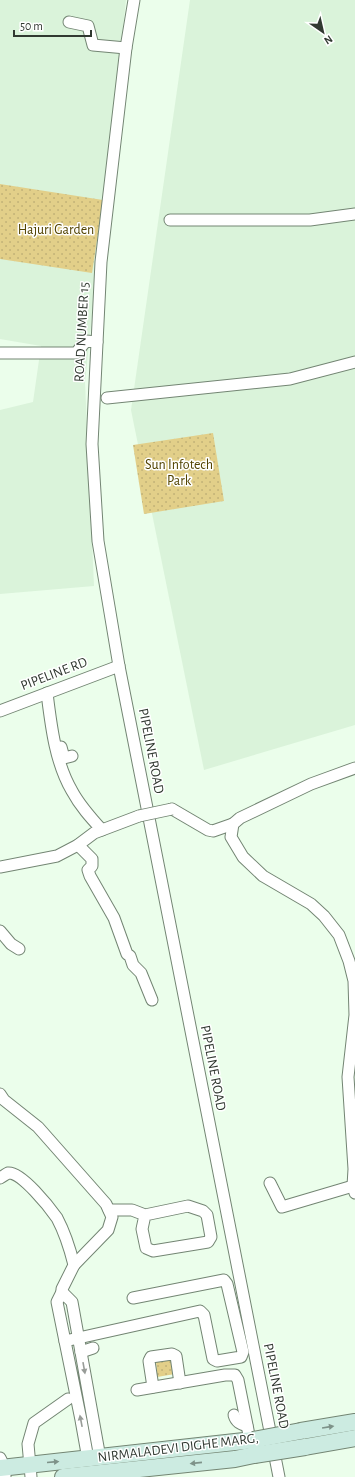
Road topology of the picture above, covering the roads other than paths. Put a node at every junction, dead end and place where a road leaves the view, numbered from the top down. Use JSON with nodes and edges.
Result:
{"nodes":[{"id":1,"x":134,"y":0,"type":"edge"},
{"id":2,"x":69,"y":22,"type":"dead end"},
{"id":3,"x":126,"y":48,"type":"junction"},
{"id":4,"x":355,"y":214,"type":"edge"},
{"id":5,"x":170,"y":220,"type":"dead end"},
{"id":6,"x":97,"y":342,"type":"junction"},
{"id":7,"x":0,"y":353,"type":"edge"},
{"id":8,"x":355,"y":362,"type":"edge"},
{"id":9,"x":107,"y":398,"type":"dead end"},
{"id":10,"x":119,"y":666,"type":"junction"},
{"id":11,"x":47,"y":693,"type":"junction"},
{"id":12,"x":0,"y":711,"type":"edge"},
{"id":13,"x":56,"y":743,"type":"junction"},
{"id":14,"x":72,"y":756,"type":"dead end"},
{"id":15,"x":355,"y":768,"type":"edge"},
{"id":16,"x":233,"y":824,"type":"junction"},
{"id":17,"x":102,"y":830,"type":"junction"},
{"id":18,"x":78,"y":845,"type":"junction"},
{"id":19,"x":0,"y":864,"type":"edge"},
{"id":20,"x":0,"y":931,"type":"edge"},
{"id":21,"x":19,"y":949,"type":"dead end"},
{"id":22,"x":152,"y":1000,"type":"dead end"},
{"id":23,"x":1,"y":1099,"type":"edge"},
{"id":24,"x":355,"y":1168,"type":"edge"},
{"id":25,"x":0,"y":1178,"type":"edge"},
{"id":26,"x":270,"y":1182,"type":"dead end"},
{"id":27,"x":354,"y":1189,"type":"edge"},
{"id":28,"x":109,"y":1210,"type":"junction"},
{"id":29,"x":145,"y":1215,"type":"junction"},
{"id":30,"x":74,"y":1265,"type":"junction"},
{"id":31,"x":62,"y":1292,"type":"junction"},
{"id":32,"x":133,"y":1298,"type":"dead end"},
{"id":33,"x":65,"y":1341,"type":"junction"},
{"id":34,"x":80,"y":1345,"type":"junction"},
{"id":35,"x":92,"y":1345,"type":"dead end"},
{"id":36,"x":180,"y":1383,"type":"junction"},
{"id":37,"x":154,"y":1387,"type":"junction"},
{"id":38,"x":137,"y":1390,"type":"dead end"},
{"id":39,"x":68,"y":1399,"type":"dead end"},
{"id":40,"x":234,"y":1416,"type":"dead end"},
{"id":41,"x":355,"y":1429,"type":"edge"},
{"id":42,"x":251,"y":1440,"type":"junction"},
{"id":43,"x":232,"y":1442,"type":"junction"},
{"id":44,"x":94,"y":1458,"type":"junction"},
{"id":45,"x":235,"y":1459,"type":"junction"},
{"id":46,"x":2,"y":1468,"type":"edge"},
{"id":47,"x":30,"y":1471,"type":"edge"},
{"id":48,"x":104,"y":1475,"type":"edge"},
{"id":49,"x":63,"y":1477,"type":"edge"},
{"id":50,"x":278,"y":1477,"type":"edge"}],
"edges":[{"from":1,"to":3,"type":"street","name":"ROAD NUMBER 15"},
{"from":2,"to":3,"type":"street"},
{"from":3,"to":6,"type":"street","name":"ROAD NUMBER 15"},
{"from":4,"to":5,"type":"street"},
{"from":6,"to":7,"type":"street"},
{"from":6,"to":10,"type":"street","name":"ROAD NUMBER 15"},
{"from":8,"to":9,"type":"street"},
{"from":10,"to":11,"type":"street","name":"PIPELINE RD"},
{"from":10,"to":50,"type":"street","name":"PIPELINE ROAD"},
{"from":11,"to":12,"type":"street","name":"PIPELINE RD"},
{"from":11,"to":13,"type":"street"},
{"from":13,"to":14,"type":"street"},
{"from":13,"to":17,"type":"street"},
{"from":15,"to":16,"type":"street"},
{"from":16,"to":17,"type":"street","bridge":true},
{"from":16,"to":24,"type":"street"},
{"from":17,"to":18,"type":"street"},
{"from":18,"to":19,"type":"street"},
{"from":18,"to":22,"type":"street"},
{"from":20,"to":21,"type":"street"},
{"from":23,"to":28,"type":"street"},
{"from":24,"to":27,"type":"street"},
{"from":25,"to":30,"type":"street"},
{"from":26,"to":27,"type":"street"},
{"from":28,"to":29,"type":"street"},
{"from":28,"to":30,"type":"street"},
{"from":29,"to":29,"type":"street"},
{"from":30,"to":31,"type":"street"},
{"from":31,"to":33,"type":"street"},
{"from":31,"to":34,"type":"street"},
{"from":32,"to":34,"type":"street"},
{"from":33,"to":34,"type":"street"},
{"from":44,"to":33,"type":"street","one_way":true},
{"from":34,"to":35,"type":"street"},
{"from":34,"to":44,"type":"street","one_way":true},
{"from":36,"to":37,"type":"street"},
{"from":36,"to":37,"type":"street"},
{"from":36,"to":42,"type":"street"},
{"from":37,"to":38,"type":"street"},
{"from":39,"to":47,"type":"street"},
{"from":40,"to":42,"type":"street"},
{"from":42,"to":41,"type":"main road","name":"NIRMALADEVI DIGHE MARG,","one_way":true,"bridge":true},
{"from":41,"to":42,"type":"main road","name":"NIRMALADEVI DIGHE MARG,","bridge":true},
{"from":42,"to":43,"type":"main road","name":"NIRMALADEVI DIGHE MARG,"},
{"from":42,"to":45,"type":"main road","name":"NIRMALADEVI DIGHE MARG,"},
{"from":43,"to":44,"type":"main road","name":"NIRMALADEVI DIGHE MARG,"},
{"from":43,"to":45,"type":"main road"},
{"from":47,"to":44,"type":"main road","name":"NIRMALADEVI DIGHE MARG,","one_way":true},
{"from":45,"to":48,"type":"main road","name":"NIRMALADEVI DIGHE MARG,","one_way":true},
{"from":46,"to":47,"type":"main road","name":"NIRMALADEVI DIGHE MARG,"},
{"from":48,"to":49,"type":"main road","name":"NIRMALADEVI DIGHE MARG,"}]}
